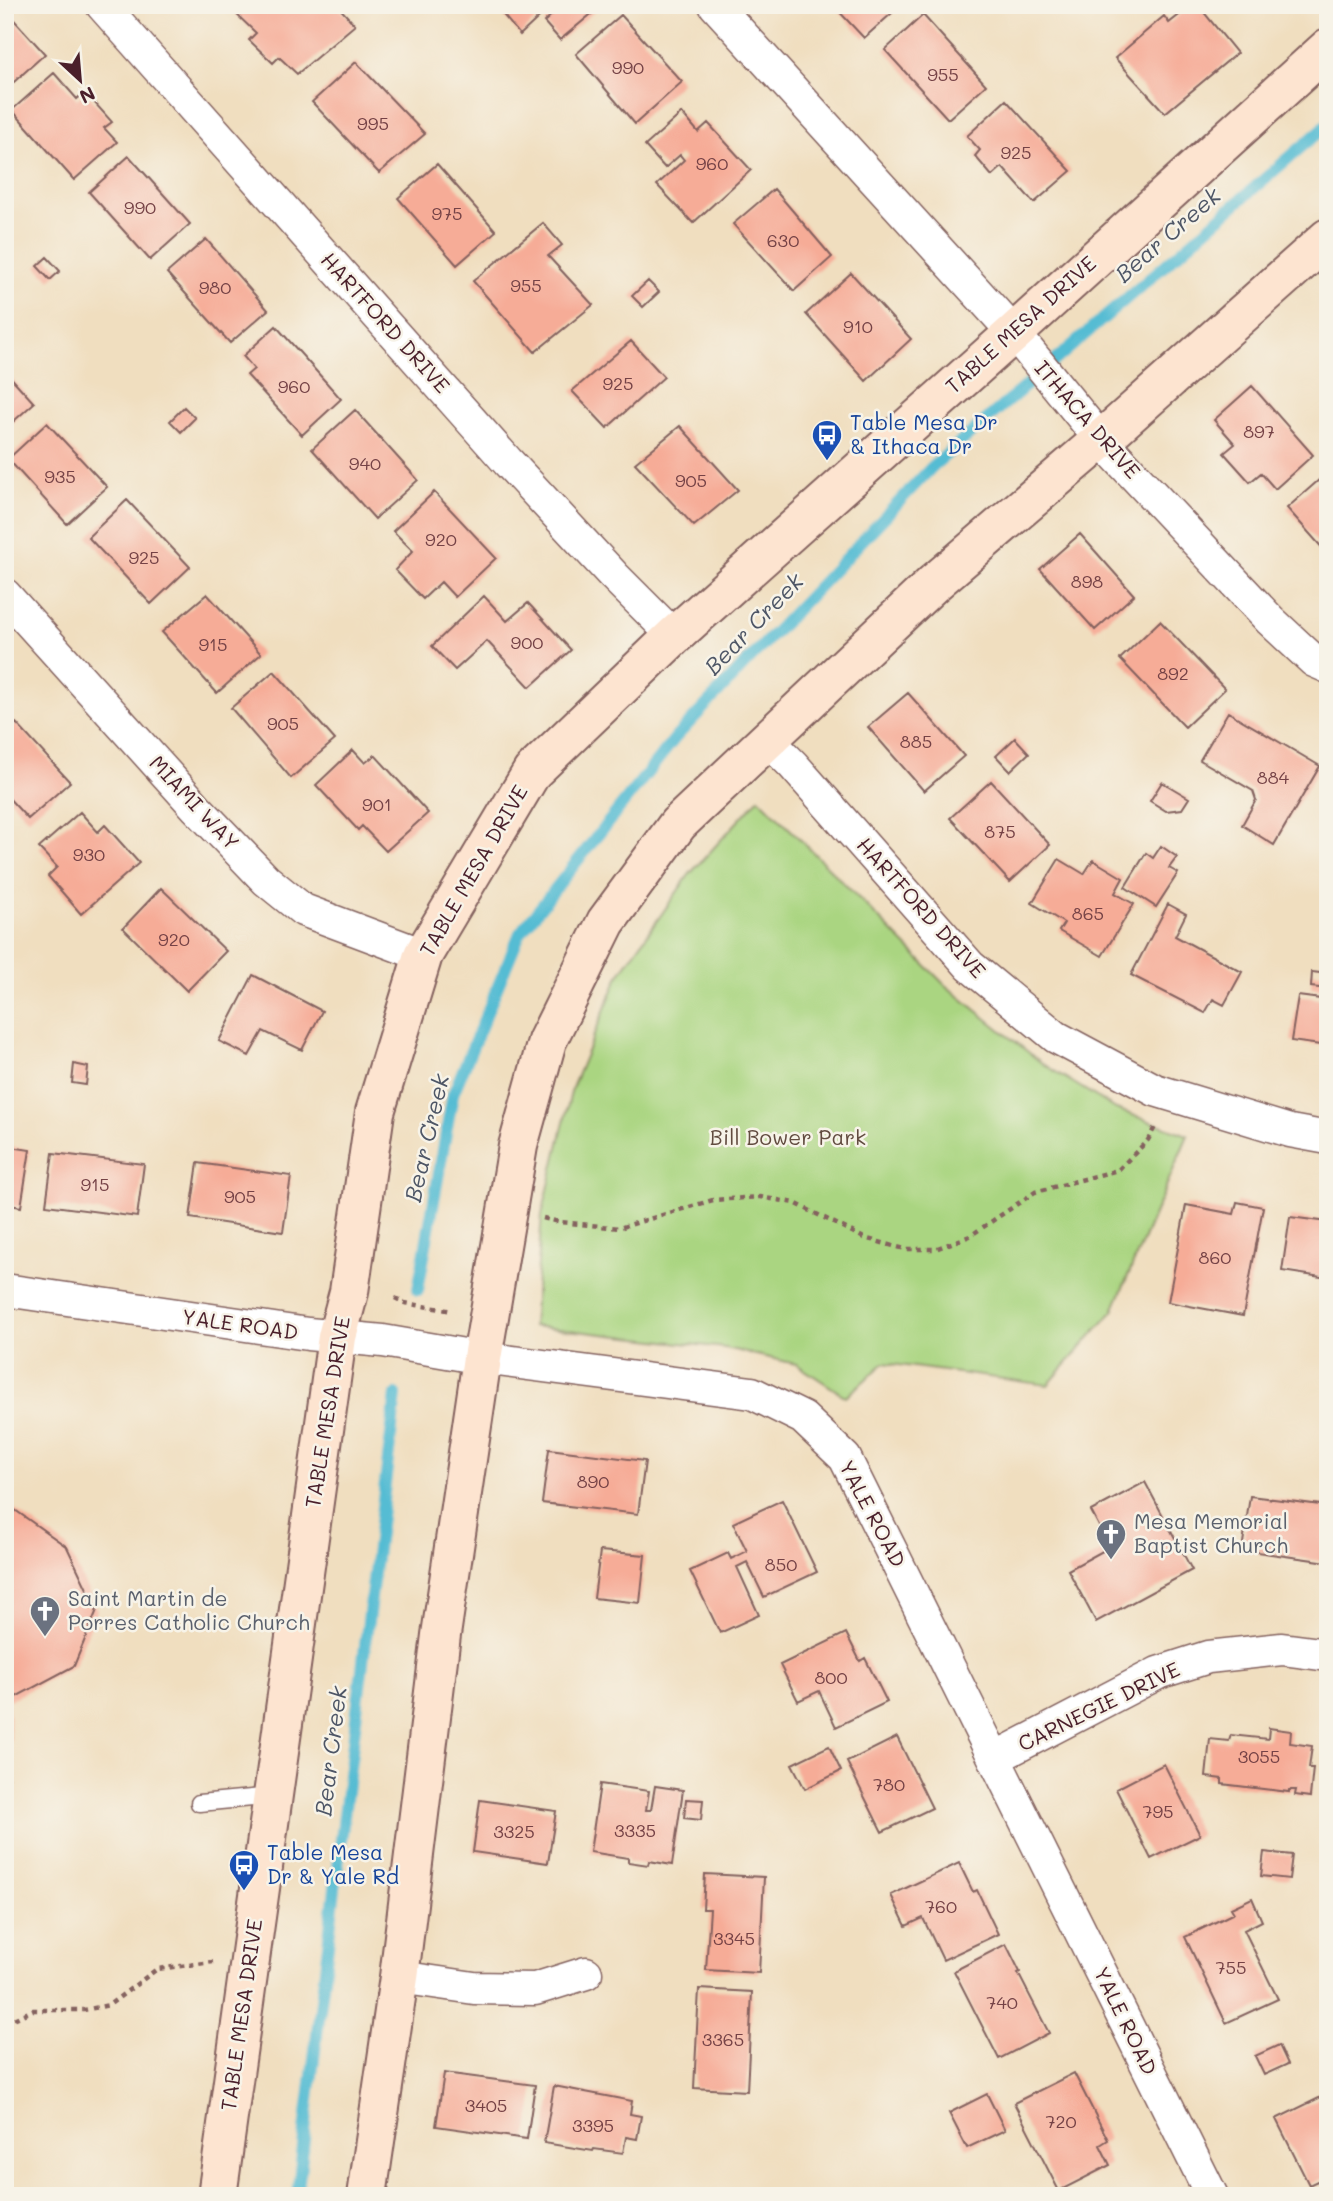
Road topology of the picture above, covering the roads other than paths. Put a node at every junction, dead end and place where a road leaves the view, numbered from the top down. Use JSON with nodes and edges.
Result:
{"nodes":[{"id":1,"x":102,"y":5,"type":"edge"},
{"id":2,"x":715,"y":5,"type":"edge"},
{"id":3,"x":1328,"y":48,"type":"edge"},
{"id":4,"x":1328,"y":238,"type":"edge"},
{"id":5,"x":1025,"y":347,"type":"junction"},
{"id":6,"x":1101,"y":440,"type":"junction"},
{"id":7,"x":5,"y":595,"type":"edge"},
{"id":8,"x":674,"y":636,"type":"junction"},
{"id":9,"x":1328,"y":667,"type":"edge"},
{"id":10,"x":769,"y":741,"type":"junction"},
{"id":11,"x":423,"y":955,"type":"junction"},
{"id":12,"x":1328,"y":1138,"type":"edge"},
{"id":13,"x":5,"y":1290,"type":"edge"},
{"id":14,"x":337,"y":1337,"type":"junction"},
{"id":15,"x":482,"y":1358,"type":"junction"},
{"id":16,"x":1328,"y":1655,"type":"edge"},
{"id":17,"x":995,"y":1758,"type":"junction"},
{"id":18,"x":273,"y":1796,"type":"junction"},
{"id":19,"x":199,"y":1803,"type":"dead end"},
{"id":20,"x":586,"y":1973,"type":"dead end"},
{"id":21,"x":399,"y":1977,"type":"junction"},
{"id":22,"x":217,"y":2196,"type":"edge"},
{"id":23,"x":367,"y":2196,"type":"edge"},
{"id":24,"x":1212,"y":2196,"type":"edge"}],
"edges":[{"from":1,"to":8,"type":"street","name":"HARTFORD DRIVE"},
{"from":2,"to":5,"type":"street","name":"ITHACA DRIVE"},
{"from":3,"to":5,"type":"street","name":"TABLE MESA DRIVE"},
{"from":4,"to":6,"type":"street"},
{"from":5,"to":6,"type":"street","name":"ITHACA DRIVE"},
{"from":5,"to":8,"type":"street","name":"TABLE MESA DRIVE"},
{"from":6,"to":9,"type":"street","name":"ITHACA DRIVE"},
{"from":6,"to":10,"type":"street"},
{"from":7,"to":11,"type":"street","name":"MIAMI WAY"},
{"from":8,"to":11,"type":"street","name":"TABLE MESA DRIVE"},
{"from":10,"to":12,"type":"street","name":"HARTFORD DRIVE"},
{"from":10,"to":15,"type":"street"},
{"from":11,"to":14,"type":"street","name":"TABLE MESA DRIVE"},
{"from":13,"to":14,"type":"street","name":"YALE ROAD"},
{"from":14,"to":15,"type":"street","name":"YALE ROAD"},
{"from":14,"to":18,"type":"street","name":"TABLE MESA DRIVE"},
{"from":15,"to":17,"type":"street","name":"YALE ROAD"},
{"from":15,"to":21,"type":"street"},
{"from":16,"to":17,"type":"street","name":"CARNEGIE DRIVE"},
{"from":17,"to":24,"type":"street","name":"YALE ROAD"},
{"from":18,"to":19,"type":"lane"},
{"from":18,"to":22,"type":"street","name":"TABLE MESA DRIVE"},
{"from":20,"to":21,"type":"street"},
{"from":21,"to":23,"type":"street"}]}
